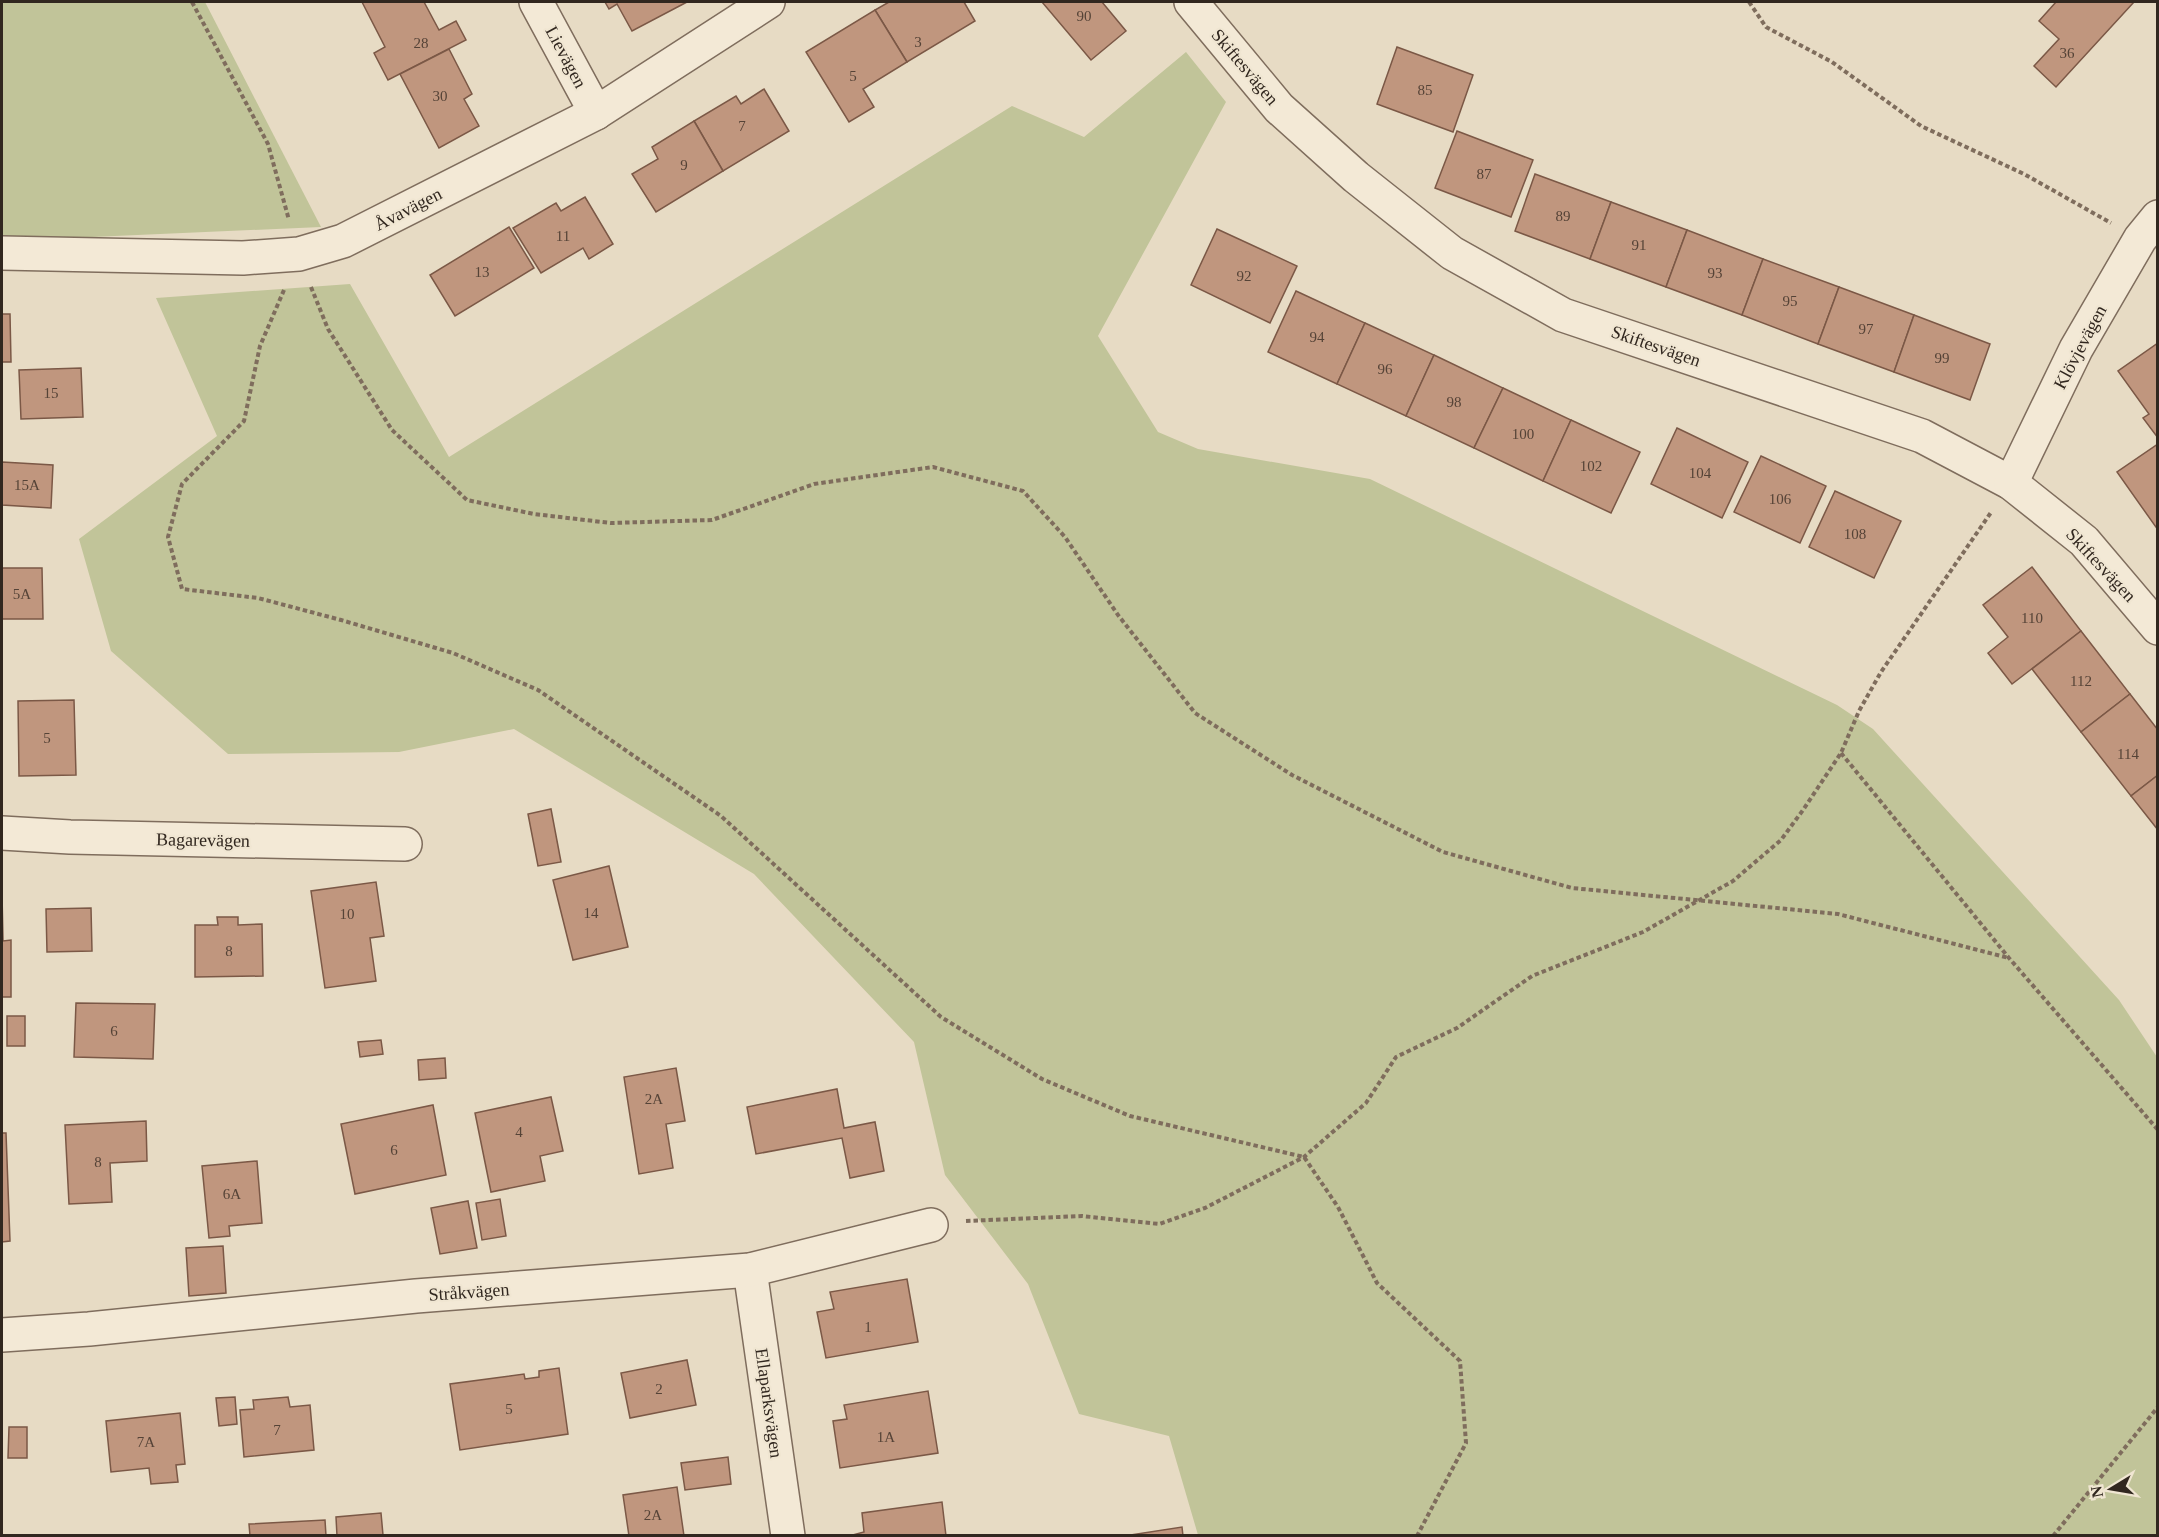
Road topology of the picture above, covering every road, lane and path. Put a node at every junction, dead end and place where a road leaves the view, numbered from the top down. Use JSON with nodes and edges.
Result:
{"nodes":[{"id":1,"x":192,"y":2,"type":"edge"},
{"id":2,"x":536,"y":2,"type":"edge"},
{"id":3,"x":768,"y":2,"type":"edge"},
{"id":4,"x":1191,"y":2,"type":"edge"},
{"id":5,"x":1749,"y":2,"type":"edge"},
{"id":6,"x":596,"y":113,"type":"junction"},
{"id":7,"x":2149,"y":228,"type":"edge"},
{"id":8,"x":2,"y":252,"type":"edge"},
{"id":9,"x":298,"y":254,"type":"junction"},
{"id":10,"x":2011,"y":483,"type":"junction"},
{"id":11,"x":2157,"y":628,"type":"edge"},
{"id":12,"x":1840,"y":753,"type":"junction"},
{"id":13,"x":2,"y":833,"type":"edge"},
{"id":14,"x":405,"y":844,"type":"dead end"},
{"id":15,"x":1698,"y":900,"type":"junction"},
{"id":16,"x":2009,"y":958,"type":"junction"},
{"id":17,"x":2157,"y":1130,"type":"edge"},
{"id":18,"x":1304,"y":1157,"type":"junction"},
{"id":19,"x":932,"y":1225,"type":"joint"},
{"id":20,"x":750,"y":1270,"type":"junction"},
{"id":21,"x":2,"y":1335,"type":"edge"},
{"id":22,"x":2157,"y":1407,"type":"edge"},
{"id":23,"x":788,"y":1536,"type":"edge"},
{"id":24,"x":1417,"y":1536,"type":"edge"},
{"id":25,"x":2053,"y":1536,"type":"edge"}],
"edges":[{"from":1,"to":9,"type":"path"},
{"from":2,"to":6,"type":"street","name":"Lievägen"},
{"from":3,"to":6,"type":"street","name":"Åvavägen"},
{"from":4,"to":10,"type":"street","name":"Skiftesvägen"},
{"from":5,"to":7,"type":"path"},
{"from":6,"to":9,"type":"street","name":"Åvavägen"},
{"from":7,"to":10,"type":"street","name":"Klövjevägen"},
{"from":8,"to":9,"type":"street","name":"Åvavägen"},
{"from":9,"to":15,"type":"path"},
{"from":9,"to":18,"type":"path"},
{"from":10,"to":11,"type":"street","name":"Skiftesvägen"},
{"from":10,"to":12,"type":"path"},
{"from":12,"to":15,"type":"path"},
{"from":12,"to":16,"type":"path"},
{"from":13,"to":14,"type":"street","name":"Bagarevägen"},
{"from":15,"to":16,"type":"path"},
{"from":15,"to":18,"type":"path"},
{"from":16,"to":17,"type":"path"},
{"from":18,"to":19,"type":"path"},
{"from":18,"to":24,"type":"path"},
{"from":19,"to":20,"type":"street","name":"Stråkvägen"},
{"from":20,"to":21,"type":"street","name":"Stråkvägen"},
{"from":20,"to":23,"type":"street","name":"Ellaparksvägen"},
{"from":22,"to":25,"type":"path"}]}
